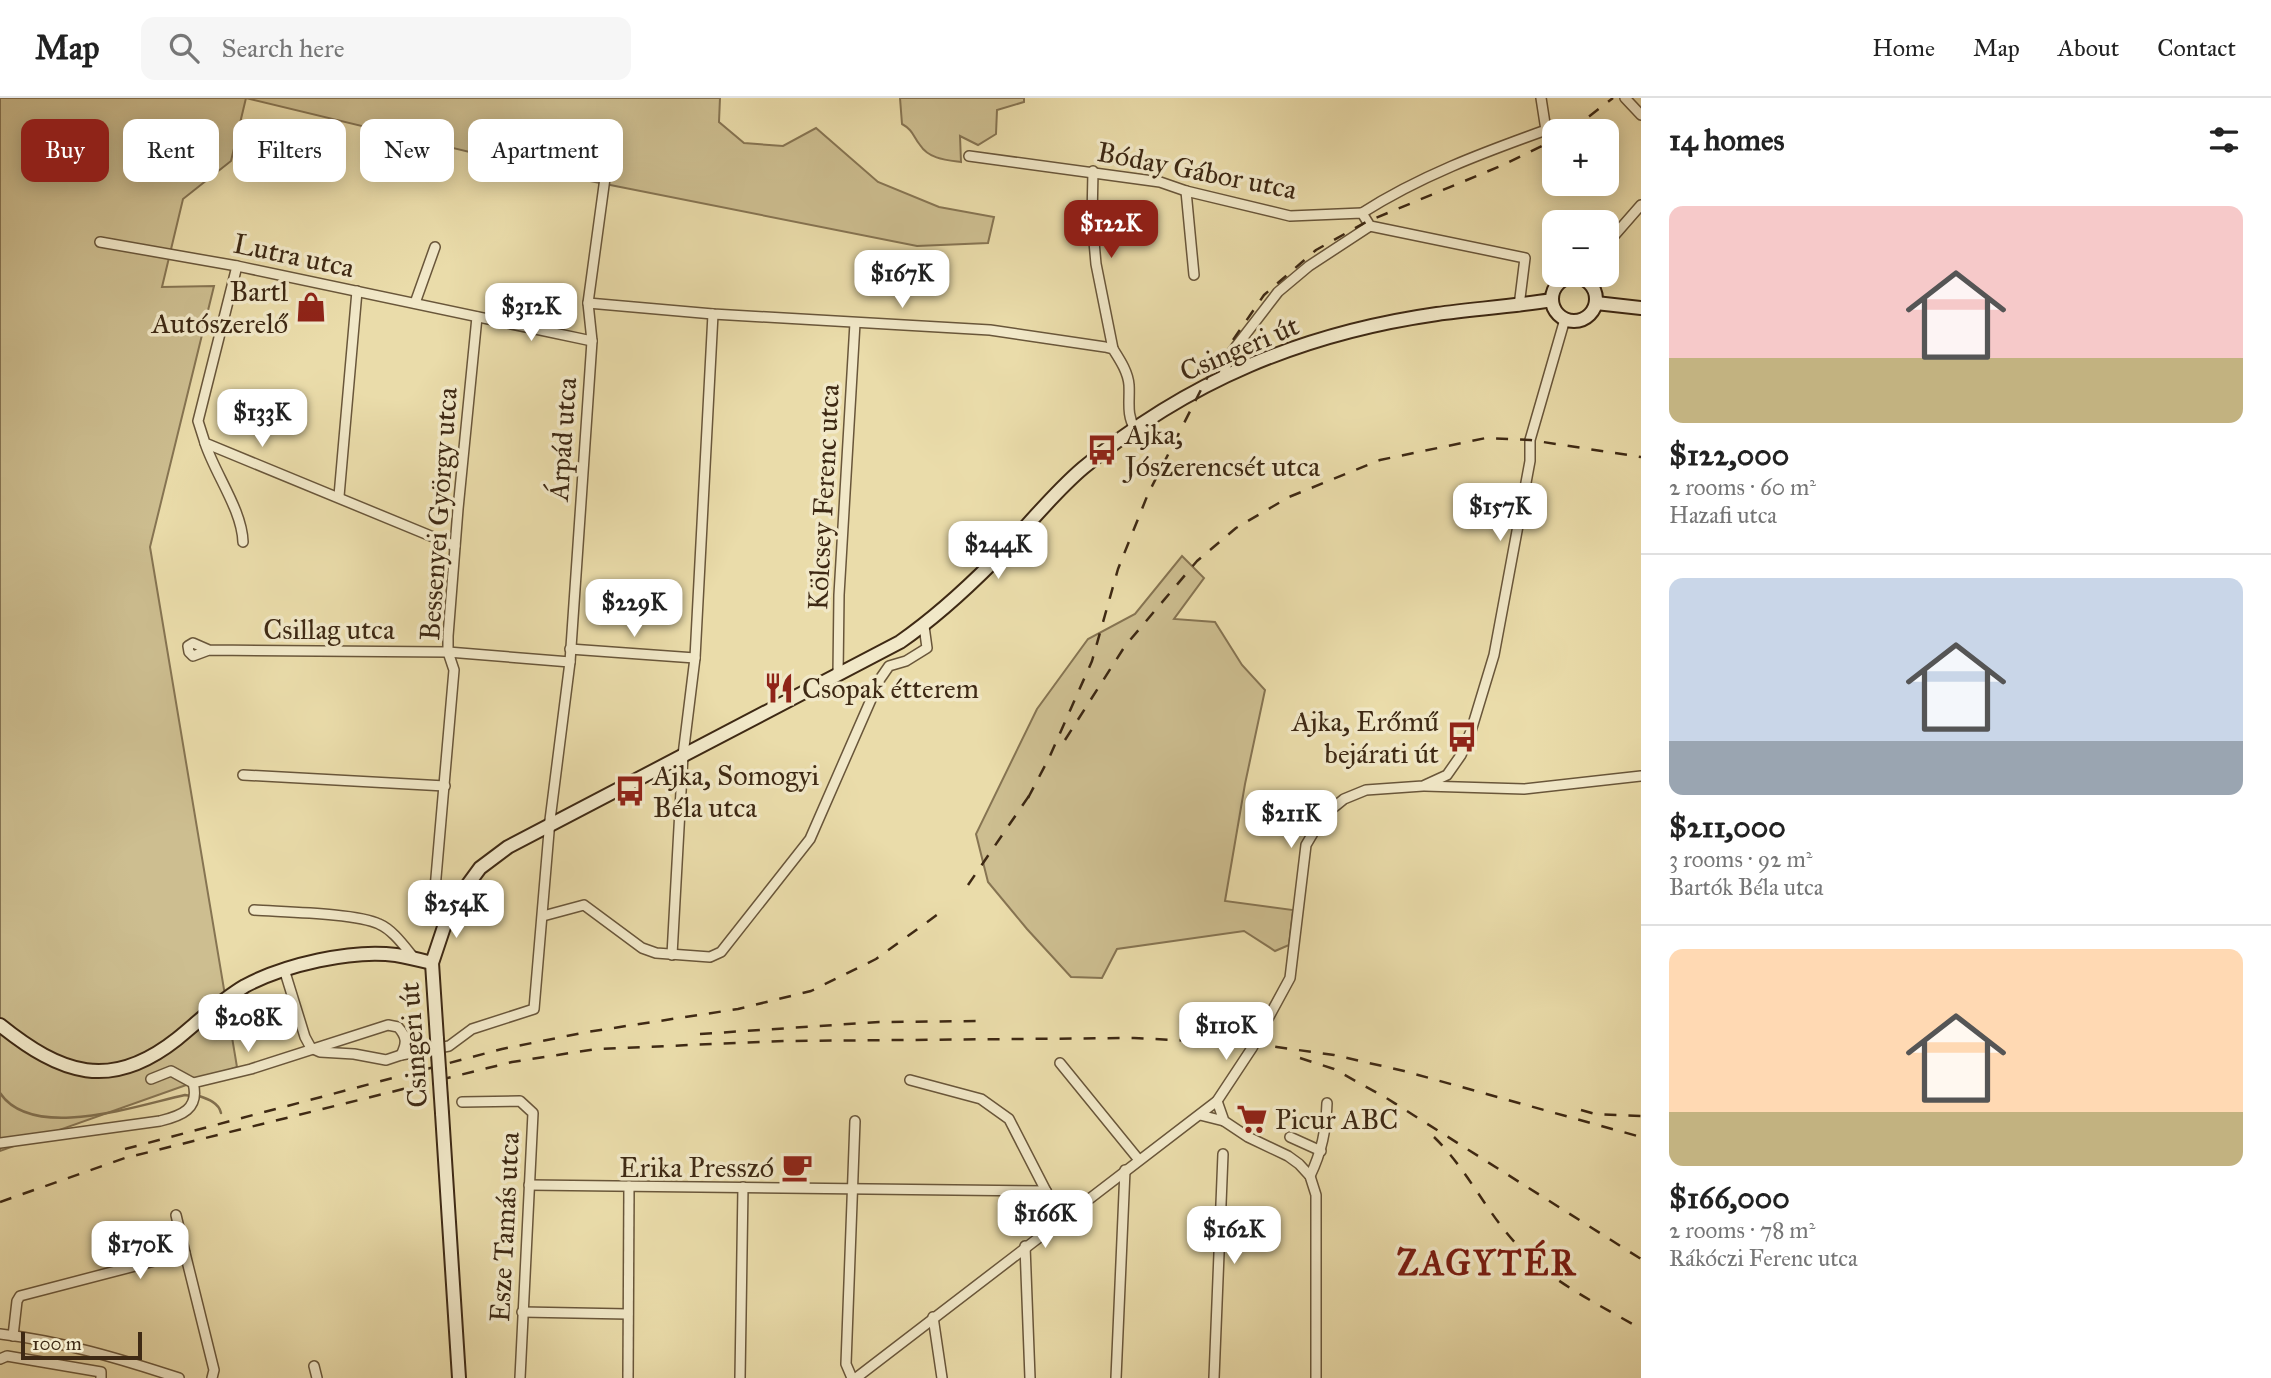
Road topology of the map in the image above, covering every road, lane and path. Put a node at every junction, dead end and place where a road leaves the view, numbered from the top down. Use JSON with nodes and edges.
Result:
{"nodes":[{"id":1,"x":1541,"y":98,"type":"edge"},
{"id":2,"x":1625,"y":98,"type":"edge"},
{"id":3,"x":1641,"y":115,"type":"edge"},
{"id":4,"x":970,"y":156,"type":"dead end"},
{"id":5,"x":1093,"y":171,"type":"junction"},
{"id":6,"x":604,"y":182,"type":"edge"},
{"id":7,"x":1186,"y":191,"type":"junction"},
{"id":8,"x":1641,"y":205,"type":"edge"},
{"id":9,"x":1362,"y":213,"type":"junction"},
{"id":10,"x":1370,"y":226,"type":"junction"},
{"id":11,"x":1619,"y":230,"type":"edge"},
{"id":12,"x":100,"y":242,"type":"dead end"},
{"id":13,"x":435,"y":247,"type":"dead end"},
{"id":14,"x":237,"y":266,"type":"junction"},
{"id":15,"x":1194,"y":275,"type":"dead end"},
{"id":16,"x":1557,"y":287,"type":"edge"},
{"id":17,"x":1592,"y":287,"type":"edge"},
{"id":18,"x":357,"y":291,"type":"junction"},
{"id":19,"x":1552,"y":300,"type":"junction"},
{"id":20,"x":415,"y":303,"type":"junction"},
{"id":21,"x":588,"y":303,"type":"junction"},
{"id":22,"x":1596,"y":303,"type":"junction"},
{"id":23,"x":1519,"y":306,"type":"junction"},
{"id":24,"x":1641,"y":308,"type":"edge"},
{"id":25,"x":713,"y":314,"type":"junction"},
{"id":26,"x":477,"y":317,"type":"junction"},
{"id":27,"x":1565,"y":319,"type":"junction"},
{"id":28,"x":855,"y":323,"type":"junction"},
{"id":29,"x":592,"y":341,"type":"junction"},
{"id":30,"x":1113,"y":349,"type":"junction"},
{"id":31,"x":1224,"y":375,"type":"junction"},
{"id":32,"x":1135,"y":429,"type":"junction"},
{"id":33,"x":205,"y":443,"type":"junction"},
{"id":34,"x":339,"y":496,"type":"junction"},
{"id":35,"x":243,"y":542,"type":"dead end"},
{"id":36,"x":455,"y":546,"type":"junction"},
{"id":37,"x":924,"y":626,"type":"junction"},
{"id":38,"x":570,"y":649,"type":"junction"},
{"id":39,"x":209,"y":650,"type":"dead end"},
{"id":40,"x":448,"y":652,"type":"junction"},
{"id":41,"x":695,"y":658,"type":"junction"},
{"id":42,"x":570,"y":662,"type":"junction"},
{"id":43,"x":838,"y":675,"type":"junction"},
{"id":44,"x":683,"y":755,"type":"junction"},
{"id":45,"x":243,"y":775,"type":"dead end"},
{"id":46,"x":1641,"y":776,"type":"edge"},
{"id":47,"x":445,"y":786,"type":"junction"},
{"id":48,"x":1423,"y":786,"type":"junction"},
{"id":49,"x":550,"y":825,"type":"junction"},
{"id":50,"x":450,"y":909,"type":"junction"},
{"id":51,"x":254,"y":911,"type":"dead end"},
{"id":52,"x":543,"y":916,"type":"junction"},
{"id":53,"x":672,"y":955,"type":"junction"},
{"id":54,"x":415,"y":959,"type":"junction"},
{"id":55,"x":432,"y":963,"type":"junction"},
{"id":56,"x":284,"y":970,"type":"junction"},
{"id":57,"x":0,"y":1025,"type":"edge"},
{"id":58,"x":311,"y":1048,"type":"junction"},
{"id":59,"x":401,"y":1055,"type":"junction"},
{"id":60,"x":1060,"y":1063,"type":"dead end"},
{"id":61,"x":151,"y":1079,"type":"dead end"},
{"id":62,"x":909,"y":1080,"type":"dead end"},
{"id":63,"x":193,"y":1083,"type":"junction"},
{"id":64,"x":1217,"y":1101,"type":"junction"},
{"id":65,"x":462,"y":1102,"type":"dead end"},
{"id":66,"x":1327,"y":1103,"type":"dead end"},
{"id":67,"x":1200,"y":1115,"type":"junction"},
{"id":68,"x":855,"y":1121,"type":"dead end"},
{"id":69,"x":1224,"y":1121,"type":"junction"},
{"id":70,"x":1290,"y":1137,"type":"dead end"},
{"id":71,"x":0,"y":1143,"type":"edge"},
{"id":72,"x":1321,"y":1151,"type":"junction"},
{"id":73,"x":1223,"y":1154,"type":"dead end"},
{"id":74,"x":1139,"y":1160,"type":"junction"},
{"id":75,"x":1125,"y":1170,"type":"junction"},
{"id":76,"x":1310,"y":1176,"type":"junction"},
{"id":77,"x":529,"y":1185,"type":"junction"},
{"id":78,"x":629,"y":1186,"type":"junction"},
{"id":79,"x":743,"y":1187,"type":"junction"},
{"id":80,"x":853,"y":1189,"type":"junction"},
{"id":81,"x":1045,"y":1191,"type":"junction"},
{"id":82,"x":176,"y":1215,"type":"dead end"},
{"id":83,"x":1062,"y":1219,"type":"junction"},
{"id":84,"x":1026,"y":1246,"type":"junction"},
{"id":85,"x":185,"y":1254,"type":"junction"},
{"id":86,"x":522,"y":1312,"type":"junction"},
{"id":87,"x":628,"y":1314,"type":"junction"},
{"id":88,"x":933,"y":1317,"type":"junction"},
{"id":89,"x":0,"y":1334,"type":"edge"},
{"id":90,"x":13,"y":1336,"type":"junction"},
{"id":91,"x":105,"y":1356,"type":"junction"},
{"id":92,"x":0,"y":1359,"type":"edge"},
{"id":93,"x":314,"y":1366,"type":"dead end"},
{"id":94,"x":101,"y":1375,"type":"edge"},
{"id":95,"x":178,"y":1378,"type":"edge"},
{"id":96,"x":212,"y":1378,"type":"edge"},
{"id":97,"x":317,"y":1378,"type":"edge"},
{"id":98,"x":458,"y":1378,"type":"edge"},
{"id":99,"x":520,"y":1378,"type":"edge"},
{"id":100,"x":628,"y":1378,"type":"edge"},
{"id":101,"x":740,"y":1378,"type":"edge"},
{"id":102,"x":854,"y":1378,"type":"edge"},
{"id":103,"x":942,"y":1378,"type":"edge"},
{"id":104,"x":1030,"y":1378,"type":"edge"},
{"id":105,"x":1116,"y":1378,"type":"edge"},
{"id":106,"x":1214,"y":1378,"type":"edge"},
{"id":107,"x":1316,"y":1378,"type":"edge"}],
"edges":[{"from":1,"to":9,"type":"street"},
{"from":2,"to":3,"type":"street"},
{"from":4,"to":5,"type":"street","name":"Bóday Gábor utca"},
{"from":5,"to":7,"type":"street","name":"Bóday Gábor utca"},
{"from":5,"to":30,"type":"street"},
{"from":6,"to":21,"type":"street","name":"Árpád utca"},
{"from":7,"to":9,"type":"street","name":"Bóday Gábor utca"},
{"from":7,"to":15,"type":"street"},
{"from":8,"to":11,"type":"street"},
{"from":9,"to":10,"type":"street"},
{"from":10,"to":23,"type":"street"},
{"from":10,"to":31,"type":"street"},
{"from":12,"to":14,"type":"street","name":"Lutra utca"},
{"from":13,"to":20,"type":"street"},
{"from":14,"to":18,"type":"street","name":"Lutra utca"},
{"from":14,"to":33,"type":"street"},
{"from":16,"to":19,"type":"main road"},
{"from":17,"to":22,"type":"main road"},
{"from":18,"to":20,"type":"street","name":"Lutra utca"},
{"from":18,"to":34,"type":"street"},
{"from":19,"to":23,"type":"main road","name":"Csingeri út"},
{"from":19,"to":27,"type":"main road"},
{"from":20,"to":26,"type":"street","name":"Lutra utca"},
{"from":21,"to":25,"type":"street"},
{"from":21,"to":29,"type":"street","name":"Árpád utca"},
{"from":22,"to":24,"type":"main road"},
{"from":22,"to":27,"type":"main road"},
{"from":23,"to":31,"type":"main road","name":"Csingeri út"},
{"from":25,"to":28,"type":"street"},
{"from":25,"to":41,"type":"street"},
{"from":26,"to":29,"type":"street"},
{"from":26,"to":36,"type":"street","name":"Bessenyei György utca"},
{"from":27,"to":48,"type":"street"},
{"from":28,"to":30,"type":"street"},
{"from":28,"to":43,"type":"street","name":"Kölcsey Ferenc utca"},
{"from":29,"to":38,"type":"street","name":"Árpád utca"},
{"from":30,"to":32,"type":"street"},
{"from":31,"to":32,"type":"main road","name":"Csingeri út"},
{"from":32,"to":37,"type":"main road","name":"Csingeri út"},
{"from":33,"to":34,"type":"street"},
{"from":33,"to":35,"type":"street"},
{"from":34,"to":36,"type":"street"},
{"from":36,"to":40,"type":"street","name":"Bessenyei György utca"},
{"from":37,"to":43,"type":"main road","name":"Csingeri út"},
{"from":37,"to":53,"type":"street"},
{"from":38,"to":41,"type":"street"},
{"from":38,"to":42,"type":"street","name":"Árpád utca"},
{"from":39,"to":40,"type":"street","name":"Csillag utca"},
{"from":40,"to":42,"type":"street"},
{"from":40,"to":47,"type":"street","name":"Bessenyei György utca"},
{"from":41,"to":44,"type":"street"},
{"from":42,"to":49,"type":"street","name":"Árpád utca"},
{"from":43,"to":44,"type":"main road","name":"Csingeri út"},
{"from":44,"to":49,"type":"main road","name":"Csingeri út"},
{"from":44,"to":53,"type":"street"},
{"from":45,"to":47,"type":"street"},
{"from":46,"to":48,"type":"street"},
{"from":47,"to":50,"type":"street","name":"Bessenyei György utca"},
{"from":48,"to":64,"type":"street"},
{"from":49,"to":50,"type":"main road","name":"Csingeri út"},
{"from":49,"to":52,"type":"street","name":"Árpád utca"},
{"from":50,"to":55,"type":"main road","name":"Csingeri út"},
{"from":51,"to":54,"type":"street"},
{"from":52,"to":53,"type":"street"},
{"from":52,"to":59,"type":"street","name":"Árpád utca"},
{"from":54,"to":55,"type":"main road"},
{"from":54,"to":56,"type":"main road"},
{"from":55,"to":98,"type":"main road","name":"Csingeri út","bridge":true},
{"from":56,"to":57,"type":"main road"},
{"from":56,"to":58,"type":"street"},
{"from":58,"to":59,"type":"street"},
{"from":58,"to":59,"type":"street"},
{"from":58,"to":63,"type":"street"},
{"from":60,"to":74,"type":"street"},
{"from":61,"to":63,"type":"street"},
{"from":62,"to":81,"type":"street"},
{"from":63,"to":71,"type":"street"},
{"from":64,"to":67,"type":"street"},
{"from":64,"to":69,"type":"street"},
{"from":65,"to":77,"type":"street","name":"Esze Tamás utca"},
{"from":66,"to":72,"type":"street"},
{"from":67,"to":69,"type":"street"},
{"from":67,"to":74,"type":"street"},
{"from":68,"to":80,"type":"street"},
{"from":69,"to":76,"type":"street"},
{"from":70,"to":72,"type":"street"},
{"from":72,"to":76,"type":"street"},
{"from":73,"to":106,"type":"street"},
{"from":74,"to":75,"type":"street"},
{"from":75,"to":83,"type":"street"},
{"from":75,"to":105,"type":"street"},
{"from":76,"to":107,"type":"street"},
{"from":77,"to":78,"type":"street"},
{"from":77,"to":86,"type":"street","name":"Esze Tamás utca"},
{"from":78,"to":79,"type":"street"},
{"from":78,"to":87,"type":"street"},
{"from":79,"to":80,"type":"street"},
{"from":79,"to":101,"type":"street"},
{"from":80,"to":81,"type":"street"},
{"from":80,"to":102,"type":"street"},
{"from":81,"to":83,"type":"street"},
{"from":82,"to":85,"type":"street"},
{"from":83,"to":84,"type":"street"},
{"from":84,"to":88,"type":"street"},
{"from":84,"to":104,"type":"street"},
{"from":85,"to":90,"type":"street"},
{"from":85,"to":96,"type":"street"},
{"from":86,"to":87,"type":"street"},
{"from":86,"to":99,"type":"street","name":"Esze Tamás utca"},
{"from":87,"to":100,"type":"street"},
{"from":88,"to":102,"type":"street"},
{"from":88,"to":103,"type":"street"},
{"from":89,"to":90,"type":"street"},
{"from":90,"to":91,"type":"street"},
{"from":91,"to":94,"type":"street"},
{"from":91,"to":95,"type":"street"},
{"from":92,"to":94,"type":"street"},
{"from":93,"to":97,"type":"street"}]}
